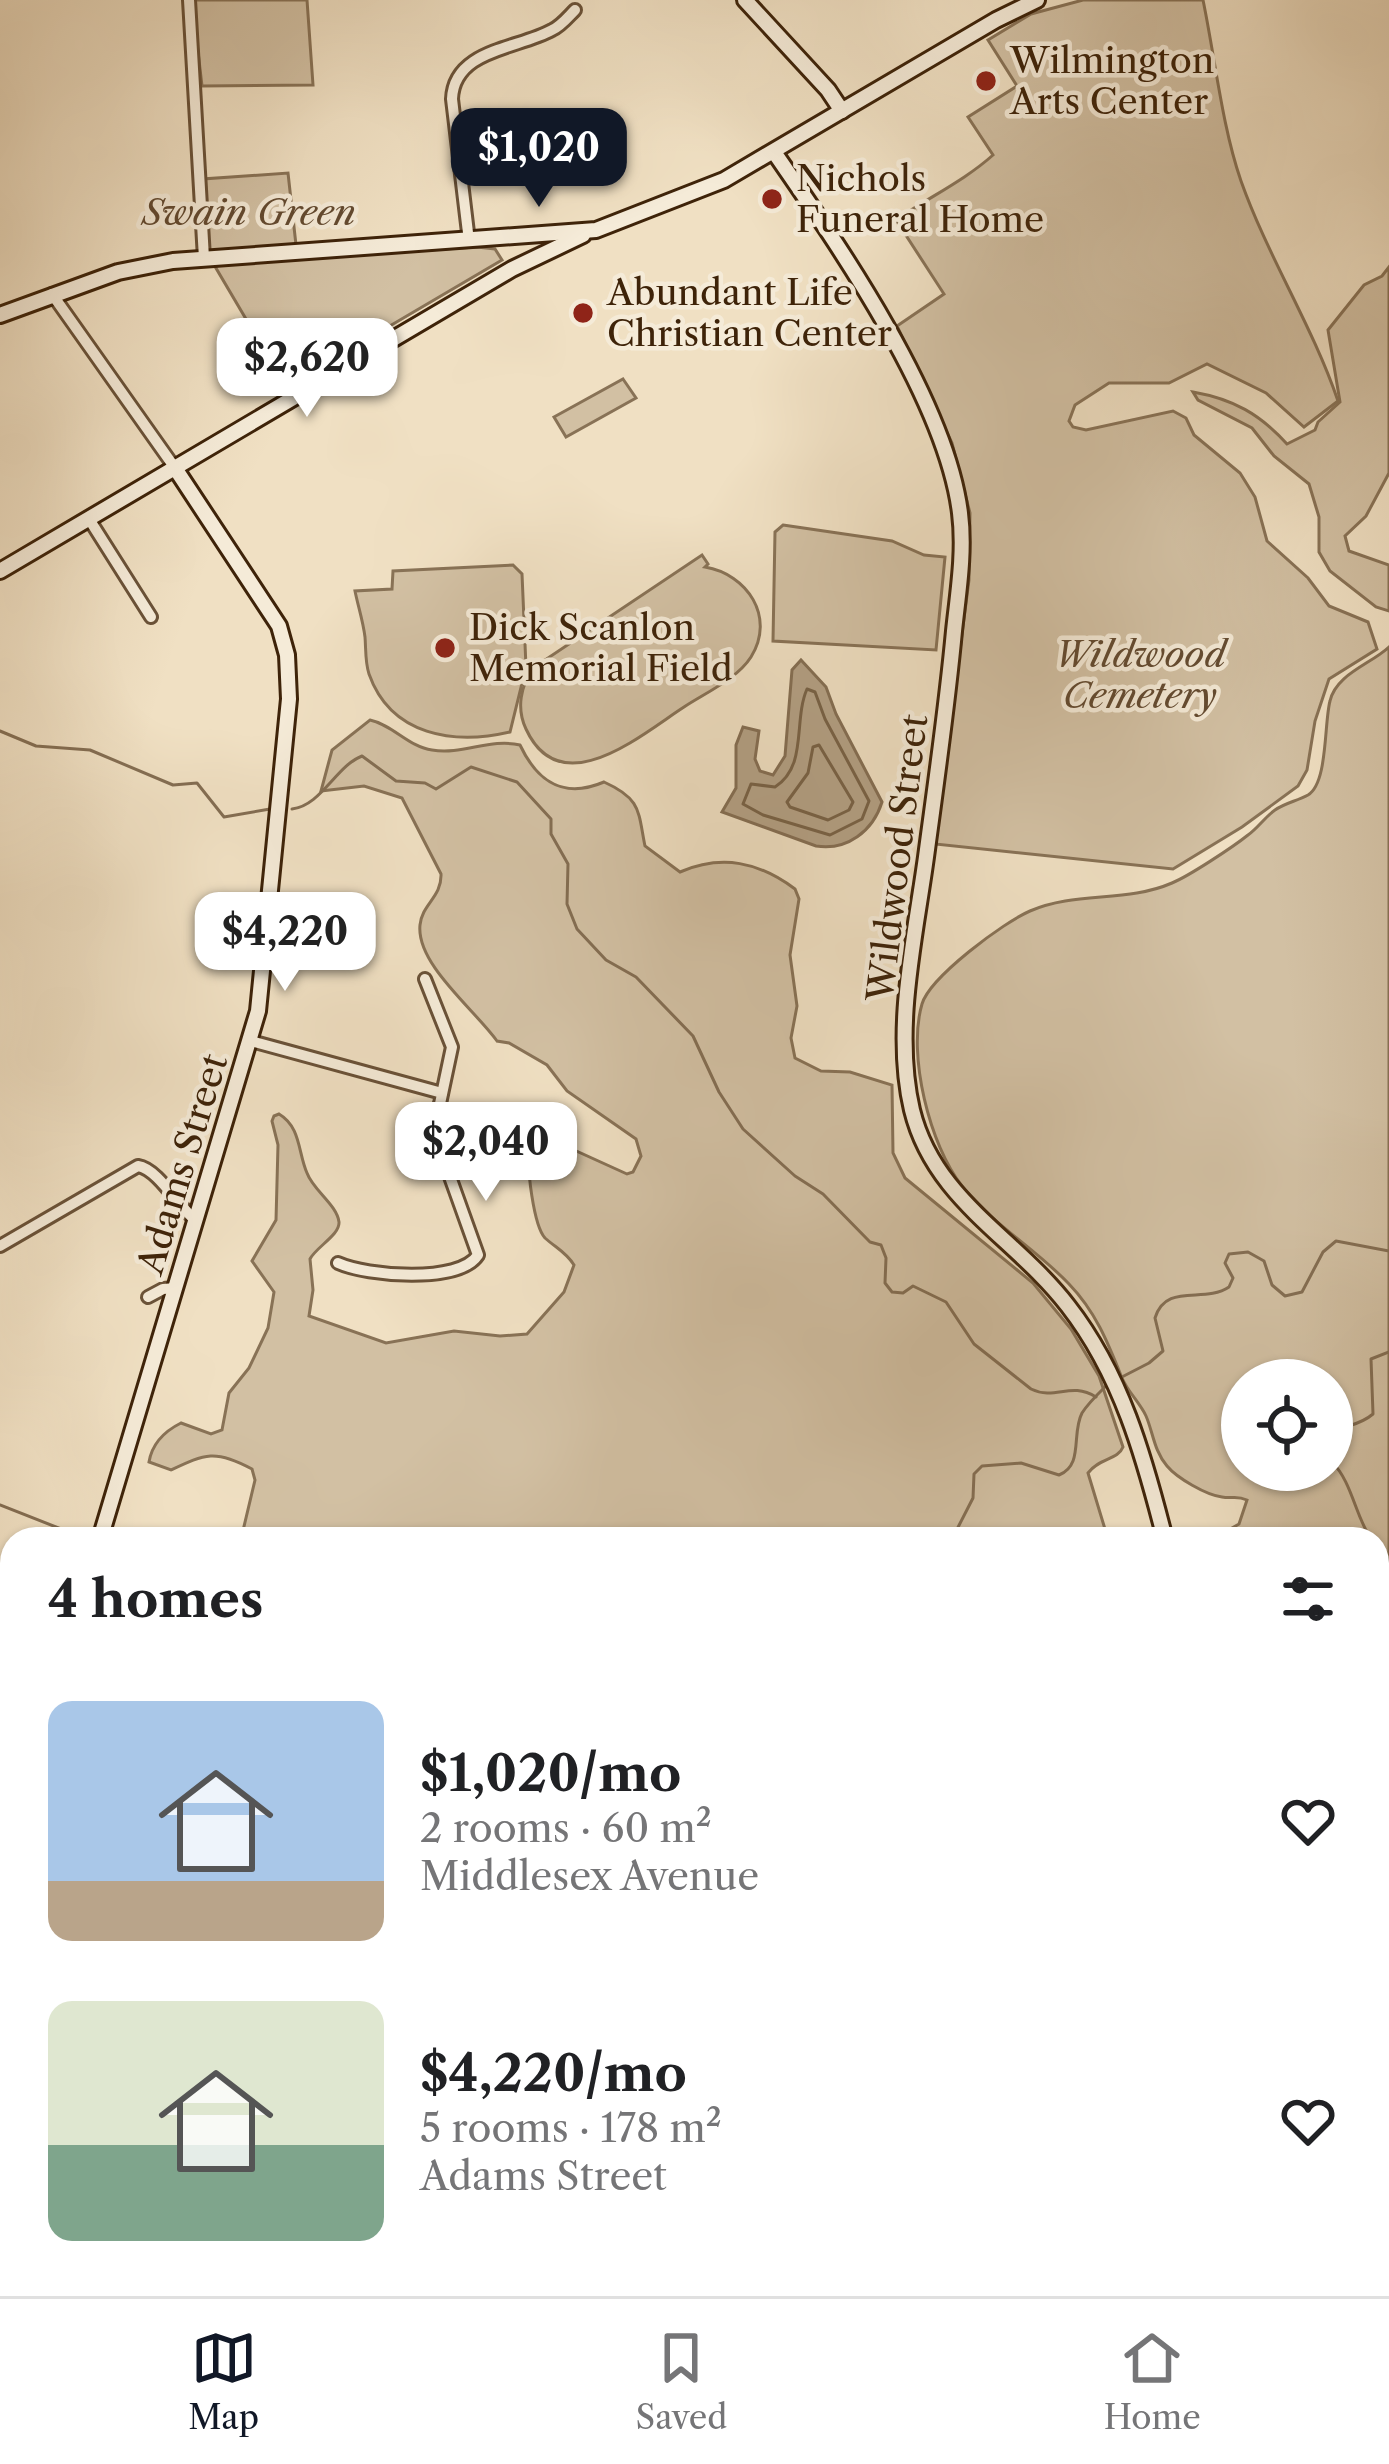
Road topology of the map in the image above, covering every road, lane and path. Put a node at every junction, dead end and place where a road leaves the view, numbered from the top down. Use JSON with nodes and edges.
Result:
{"nodes":[{"id":1,"x":189,"y":0,"type":"edge"},
{"id":2,"x":745,"y":0,"type":"edge"},
{"id":3,"x":1037,"y":0,"type":"edge"},
{"id":4,"x":575,"y":10,"type":"dead end"},
{"id":5,"x":842,"y":111,"type":"junction"},
{"id":6,"x":774,"y":152,"type":"junction"},
{"id":7,"x":596,"y":230,"type":"junction"},
{"id":8,"x":487,"y":239,"type":"junction"},
{"id":9,"x":469,"y":241,"type":"junction"},
{"id":10,"x":204,"y":258,"type":"junction"},
{"id":11,"x":512,"y":269,"type":"junction"},
{"id":12,"x":52,"y":294,"type":"junction"},
{"id":13,"x":0,"y":315,"type":"edge"},
{"id":14,"x":175,"y":468,"type":"junction"},
{"id":15,"x":88,"y":519,"type":"junction"},
{"id":16,"x":0,"y":571,"type":"edge"},
{"id":17,"x":152,"y":617,"type":"dead end"},
{"id":18,"x":425,"y":979,"type":"dead end"},
{"id":19,"x":251,"y":1041,"type":"junction"},
{"id":20,"x":442,"y":1093,"type":"junction"},
{"id":21,"x":437,"y":1108,"type":"junction"},
{"id":22,"x":538,"y":1133,"type":"dead end"},
{"id":23,"x":196,"y":1221,"type":"junction"},
{"id":24,"x":0,"y":1246,"type":"edge"},
{"id":25,"x":338,"y":1263,"type":"dead end"},
{"id":26,"x":176,"y":1288,"type":"junction"},
{"id":27,"x":148,"y":1297,"type":"dead end"},
{"id":28,"x":104,"y":1527,"type":"edge"},
{"id":29,"x":1162,"y":1527,"type":"edge"}],
"edges":[{"from":1,"to":10,"type":"street"},
{"from":2,"to":5,"type":"street"},
{"from":3,"to":5,"type":"street"},
{"from":4,"to":9,"type":"street"},
{"from":5,"to":6,"type":"street"},
{"from":6,"to":7,"type":"street"},
{"from":6,"to":29,"type":"street","name":"Wildwood Street"},
{"from":7,"to":8,"type":"street"},
{"from":7,"to":11,"type":"street"},
{"from":8,"to":9,"type":"street"},
{"from":8,"to":11,"type":"street"},
{"from":9,"to":10,"type":"street"},
{"from":10,"to":12,"type":"street"},
{"from":11,"to":14,"type":"street"},
{"from":12,"to":13,"type":"street"},
{"from":12,"to":14,"type":"street","name":"Adams Street"},
{"from":14,"to":15,"type":"street"},
{"from":14,"to":19,"type":"street","name":"Adams Street"},
{"from":15,"to":16,"type":"street"},
{"from":15,"to":17,"type":"street"},
{"from":18,"to":20,"type":"street"},
{"from":19,"to":20,"type":"street"},
{"from":19,"to":23,"type":"street","name":"Adams Street"},
{"from":20,"to":21,"type":"street"},
{"from":21,"to":22,"type":"street"},
{"from":21,"to":25,"type":"street"},
{"from":23,"to":24,"type":"street"},
{"from":23,"to":26,"type":"street","name":"Adams Street"},
{"from":26,"to":27,"type":"street"},
{"from":26,"to":28,"type":"street","name":"Adams Street"}]}
